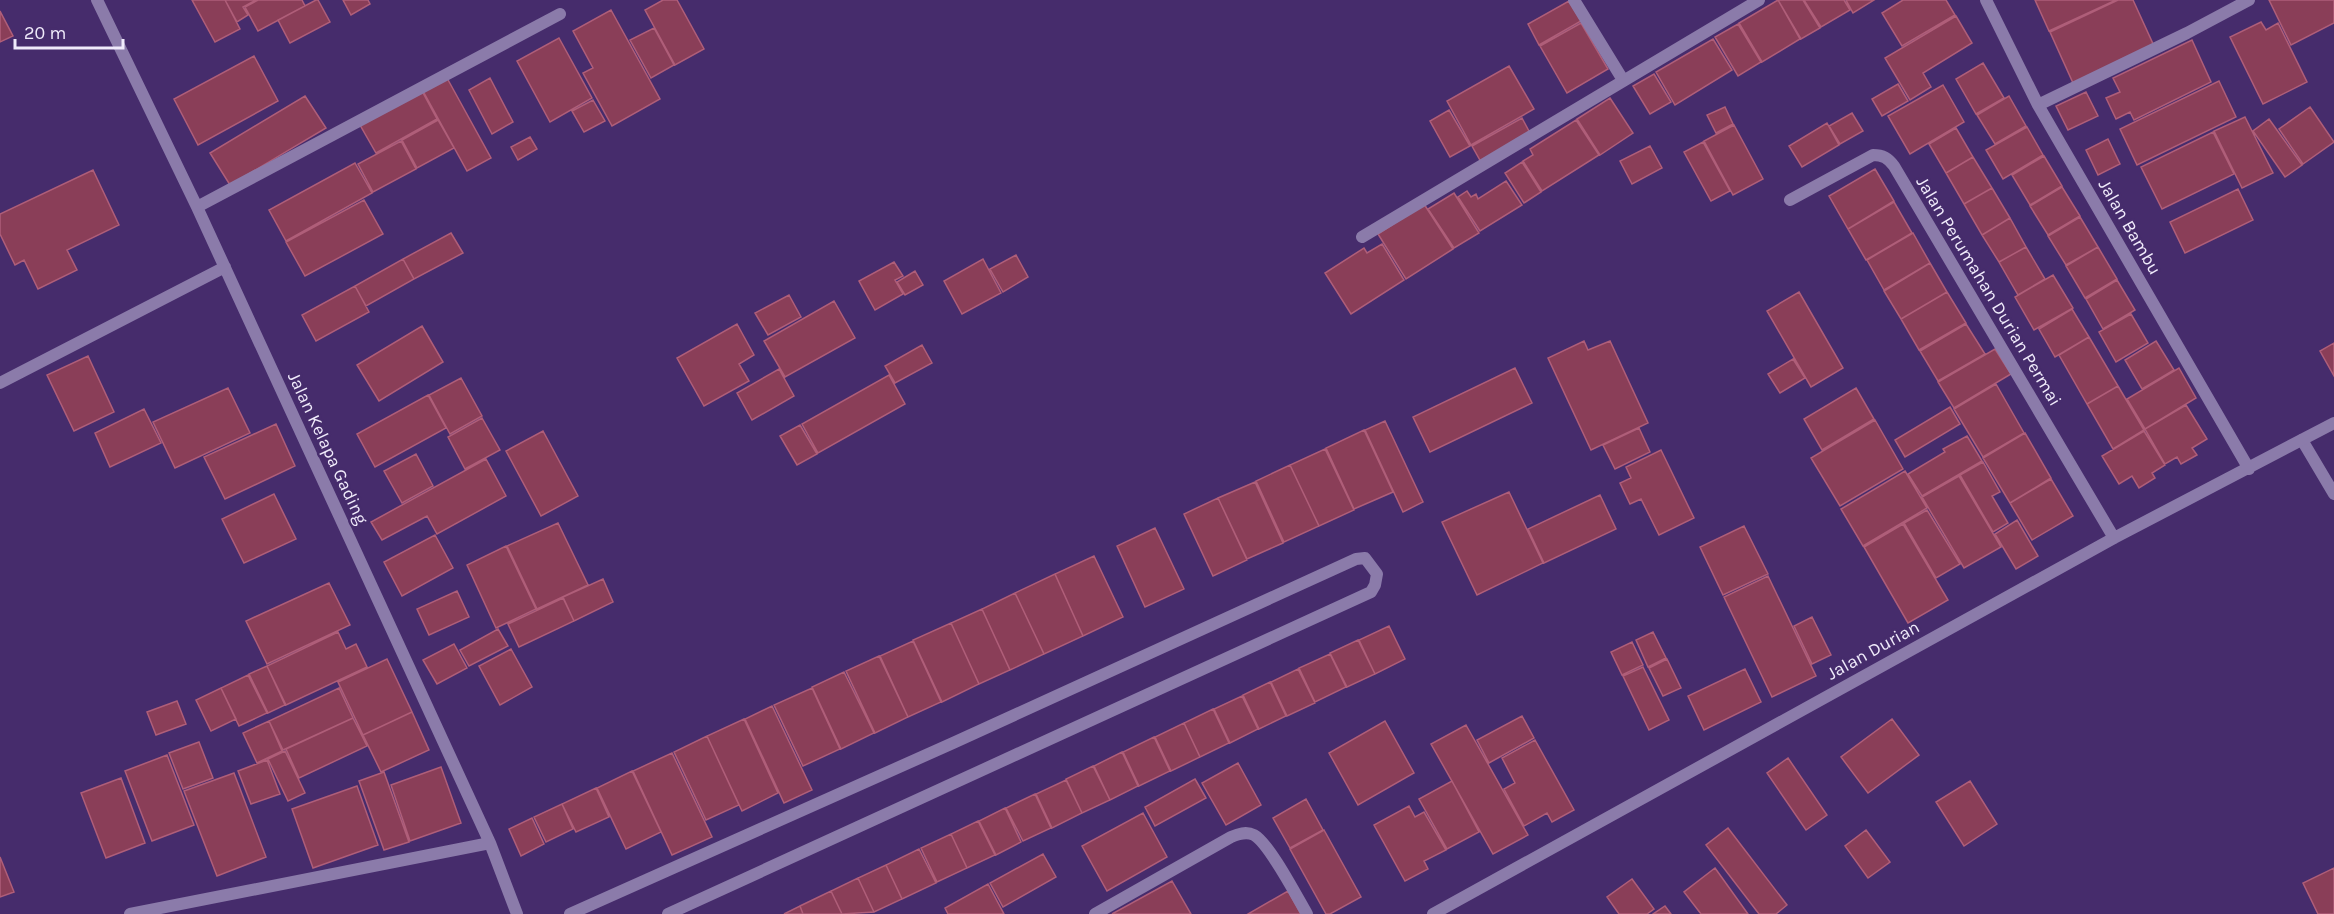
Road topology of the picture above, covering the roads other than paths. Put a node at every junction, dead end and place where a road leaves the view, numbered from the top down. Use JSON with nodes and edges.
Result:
{"nodes":[{"id":1,"x":97,"y":0,"type":"edge"},
{"id":2,"x":1574,"y":0,"type":"edge"},
{"id":3,"x":1759,"y":0,"type":"edge"},
{"id":4,"x":1986,"y":0,"type":"edge"},
{"id":5,"x":2249,"y":0,"type":"edge"},
{"id":6,"x":560,"y":14,"type":"dead end"},
{"id":7,"x":1623,"y":80,"type":"junction"},
{"id":8,"x":2038,"y":105,"type":"junction"},
{"id":9,"x":1790,"y":200,"type":"dead end"},
{"id":10,"x":197,"y":207,"type":"junction"},
{"id":11,"x":1362,"y":237,"type":"dead end"},
{"id":12,"x":225,"y":267,"type":"junction"},
{"id":13,"x":0,"y":383,"type":"edge"},
{"id":14,"x":2334,"y":423,"type":"edge"},
{"id":15,"x":2302,"y":440,"type":"junction"},
{"id":16,"x":2249,"y":468,"type":"junction"},
{"id":17,"x":2334,"y":494,"type":"edge"},
{"id":18,"x":2114,"y":538,"type":"junction"},
{"id":19,"x":490,"y":843,"type":"junction"},
{"id":20,"x":130,"y":914,"type":"edge"},
{"id":21,"x":518,"y":914,"type":"edge"},
{"id":22,"x":570,"y":914,"type":"edge"},
{"id":23,"x":668,"y":914,"type":"edge"},
{"id":24,"x":1095,"y":914,"type":"edge"},
{"id":25,"x":1306,"y":914,"type":"edge"},
{"id":26,"x":1433,"y":914,"type":"edge"}],
"edges":[{"from":1,"to":10,"type":"street","name":"Jalan Kelapa Gading"},
{"from":2,"to":7,"type":"street"},
{"from":3,"to":7,"type":"street"},
{"from":4,"to":8,"type":"street","name":"Jalan Bambu"},
{"from":5,"to":8,"type":"street"},
{"from":6,"to":10,"type":"street"},
{"from":7,"to":11,"type":"street"},
{"from":8,"to":16,"type":"street","name":"Jalan Bambu"},
{"from":9,"to":18,"type":"street","name":"Jalan Perumahan Durian Permai"},
{"from":10,"to":12,"type":"street","name":"Jalan Kelapa Gading"},
{"from":12,"to":13,"type":"street"},
{"from":12,"to":19,"type":"street","name":"Jalan Kelapa Gading"},
{"from":14,"to":15,"type":"street","name":"Jalan Durian"},
{"from":15,"to":16,"type":"street","name":"Jalan Durian"},
{"from":15,"to":17,"type":"street"},
{"from":16,"to":18,"type":"street","name":"Jalan Durian"},
{"from":18,"to":26,"type":"street","name":"Jalan Durian"},
{"from":19,"to":20,"type":"street"},
{"from":19,"to":21,"type":"street","name":"Jalan Kelapa Gading"},
{"from":22,"to":23,"type":"street"},
{"from":24,"to":25,"type":"street"}]}
